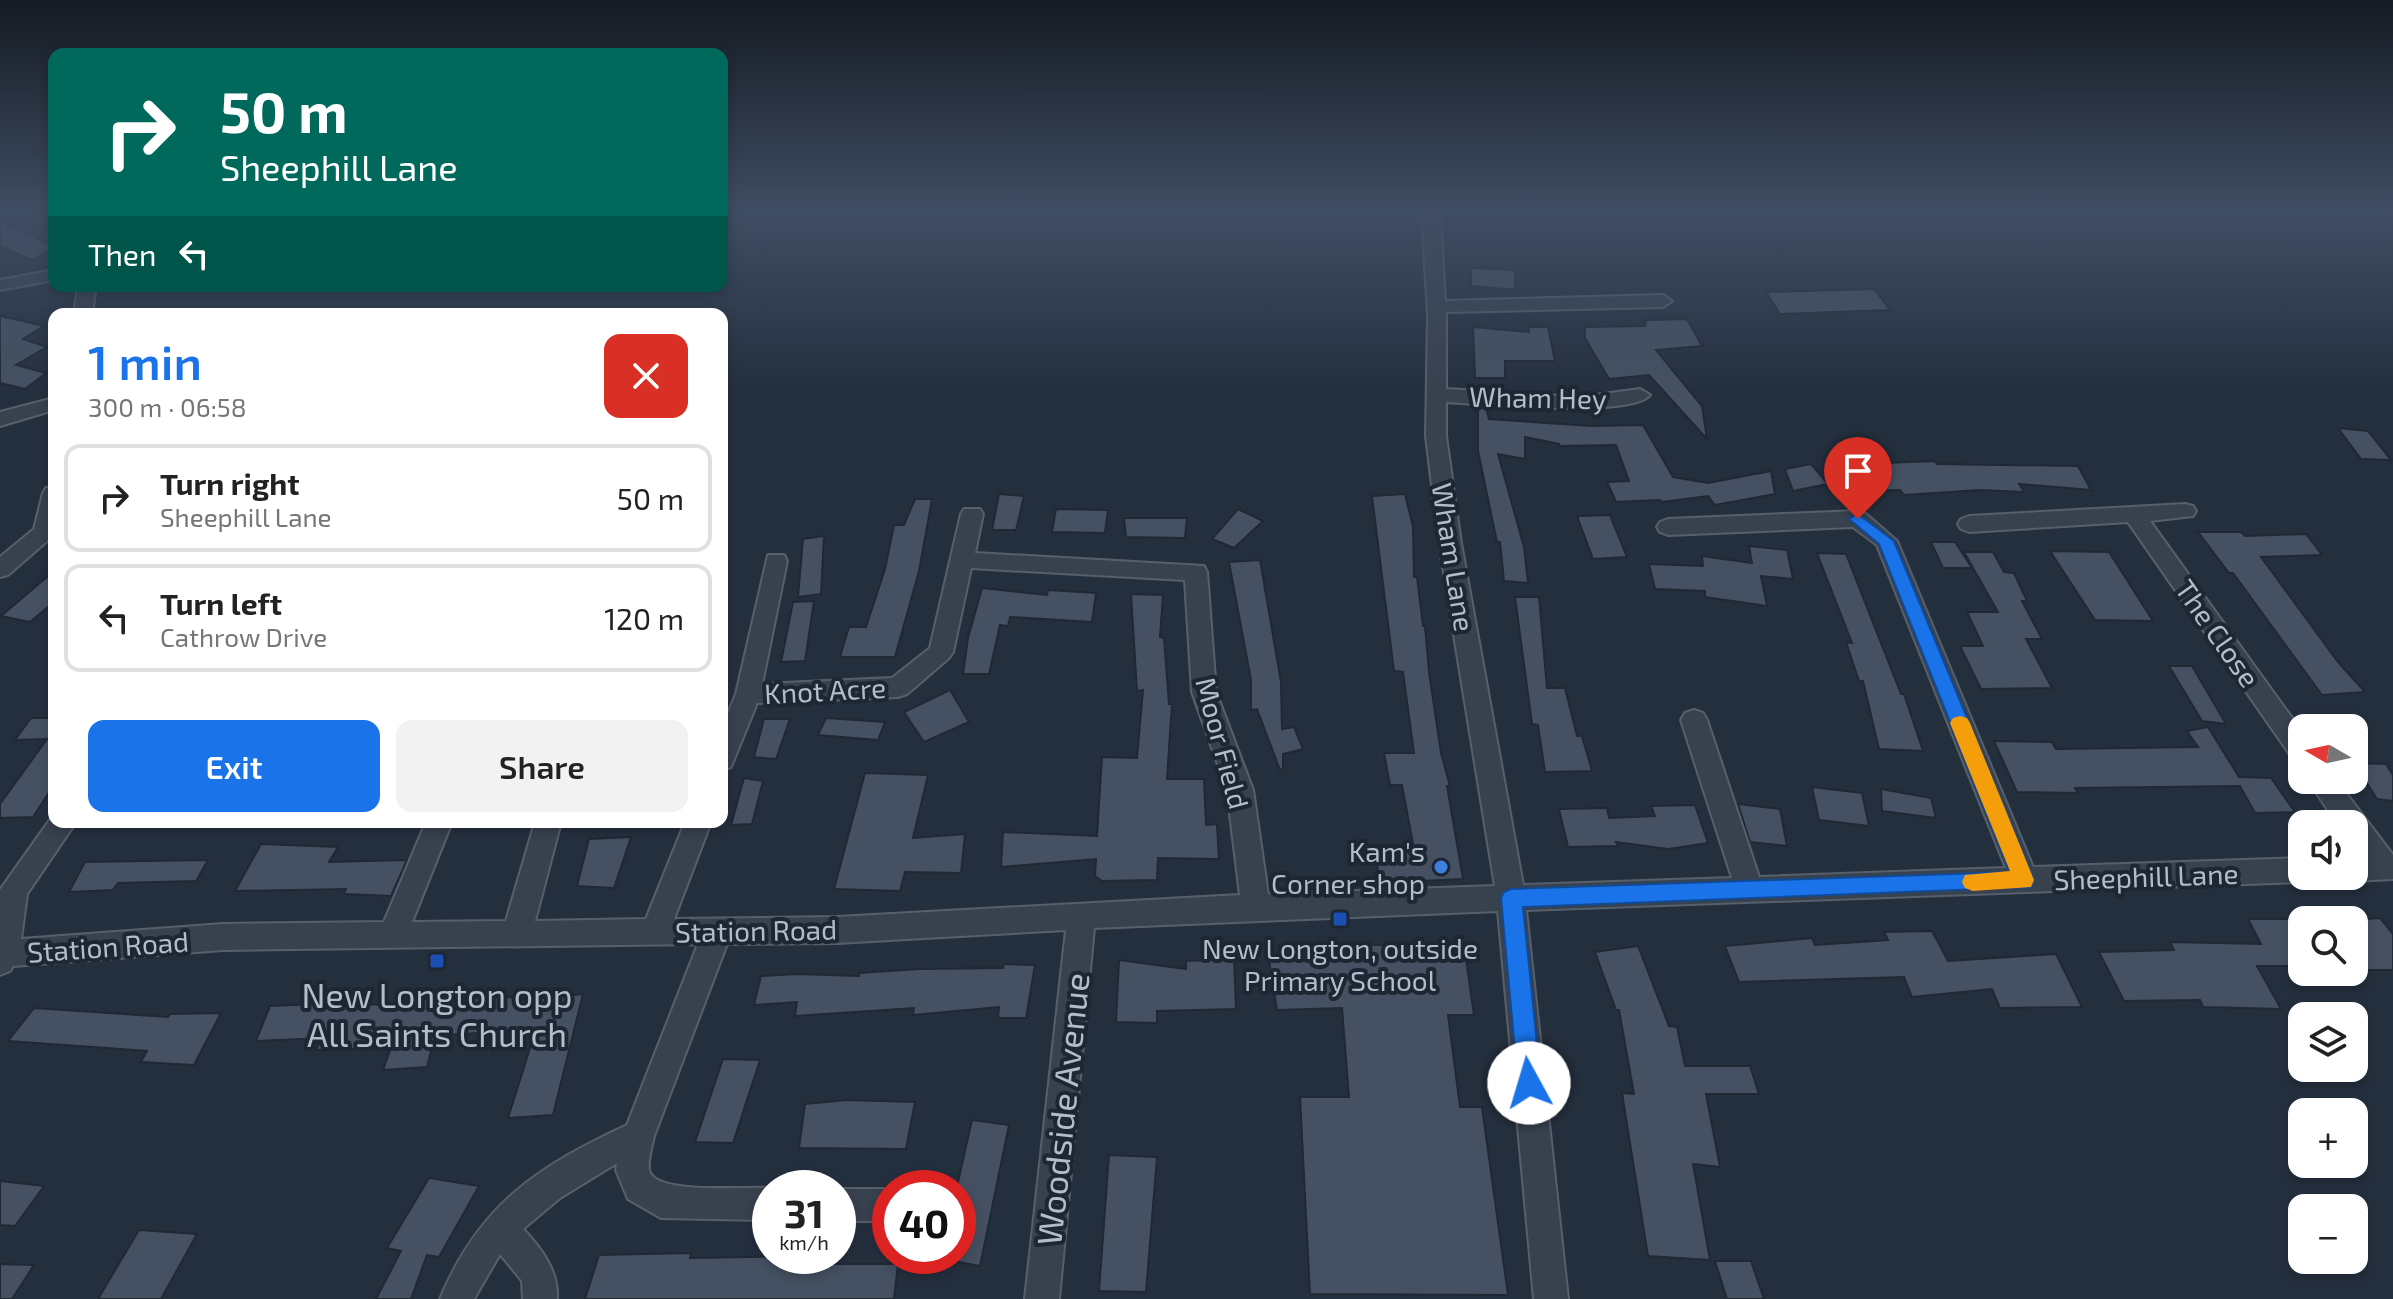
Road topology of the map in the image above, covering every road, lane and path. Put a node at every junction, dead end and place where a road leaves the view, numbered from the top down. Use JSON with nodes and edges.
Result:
{"nodes":[{"id":1,"x":1435,"y":273,"type":"edge"},
{"id":2,"x":48,"y":276,"type":"edge"},
{"id":3,"x":0,"y":285,"type":"edge"},
{"id":4,"x":1663,"y":301,"type":"dead end"},
{"id":5,"x":1437,"y":307,"type":"junction"},
{"id":6,"x":1436,"y":395,"type":"junction"},
{"id":7,"x":1640,"y":395,"type":"dead end"},
{"id":8,"x":48,"y":406,"type":"edge"},
{"id":9,"x":0,"y":419,"type":"edge"},
{"id":10,"x":2185,"y":511,"type":"dead end"},
{"id":11,"x":972,"y":514,"type":"dead end"},
{"id":12,"x":2134,"y":514,"type":"junction"},
{"id":13,"x":48,"y":517,"type":"edge"},
{"id":14,"x":1969,"y":524,"type":"dead end"},
{"id":15,"x":1668,"y":527,"type":"dead end"},
{"id":16,"x":962,"y":560,"type":"junction"},
{"id":17,"x":776,"y":561,"type":"dead end"},
{"id":18,"x":0,"y":569,"type":"edge"},
{"id":19,"x":748,"y":694,"type":"junction"},
{"id":20,"x":1694,"y":720,"type":"dead end"},
{"id":21,"x":2288,"y":732,"type":"edge"},
{"id":22,"x":728,"y":745,"type":"edge"},
{"id":23,"x":59,"y":828,"type":"edge"},
{"id":24,"x":437,"y":828,"type":"edge"},
{"id":25,"x":546,"y":828,"type":"edge"},
{"id":26,"x":696,"y":828,"type":"edge"},
{"id":27,"x":2368,"y":843,"type":"edge"},
{"id":28,"x":2388,"y":867,"type":"edge"},
{"id":29,"x":2368,"y":868,"type":"edge"},
{"id":30,"x":2288,"y":871,"type":"edge"},
{"id":31,"x":2024,"y":880,"type":"junction"},
{"id":32,"x":1749,"y":889,"type":"junction"},
{"id":33,"x":1511,"y":898,"type":"junction"},
{"id":34,"x":1256,"y":907,"type":"junction"},
{"id":35,"x":1081,"y":918,"type":"junction"},
{"id":36,"x":718,"y":930,"type":"junction"},
{"id":37,"x":655,"y":932,"type":"junction"},
{"id":38,"x":517,"y":934,"type":"junction"},
{"id":39,"x":393,"y":935,"type":"junction"},
{"id":40,"x":2,"y":957,"type":"edge"},
{"id":41,"x":638,"y":1136,"type":"junction"},
{"id":42,"x":752,"y":1204,"type":"edge"},
{"id":43,"x":501,"y":1230,"type":"junction"},
{"id":44,"x":457,"y":1299,"type":"edge"},
{"id":45,"x":540,"y":1299,"type":"edge"},
{"id":46,"x":1042,"y":1299,"type":"edge"},
{"id":47,"x":1551,"y":1299,"type":"edge"}],
"edges":[{"from":1,"to":5,"type":"street","name":"Wham Lane"},
{"from":2,"to":3,"type":"street"},
{"from":4,"to":5,"type":"street"},
{"from":5,"to":6,"type":"street","name":"Wham Lane"},
{"from":6,"to":7,"type":"street","name":"Wham Hey"},
{"from":6,"to":33,"type":"street","name":"Wham Lane"},
{"from":8,"to":9,"type":"street"},
{"from":10,"to":12,"type":"street"},
{"from":11,"to":16,"type":"street","name":"Knot Acre"},
{"from":12,"to":14,"type":"street"},
{"from":12,"to":21,"type":"street","name":"The Close"},
{"from":13,"to":18,"type":"street"},
{"from":15,"to":31,"type":"street"},
{"from":16,"to":19,"type":"street","name":"Knot Acre"},
{"from":16,"to":34,"type":"street","name":"Moor Field"},
{"from":17,"to":19,"type":"street"},
{"from":19,"to":22,"type":"street"},
{"from":20,"to":32,"type":"street"},
{"from":23,"to":40,"type":"street"},
{"from":24,"to":39,"type":"street"},
{"from":25,"to":38,"type":"street"},
{"from":26,"to":37,"type":"street"},
{"from":27,"to":28,"type":"street"},
{"from":28,"to":29,"type":"street"},
{"from":30,"to":31,"type":"street","name":"Sheephill Lane"},
{"from":31,"to":32,"type":"street","name":"Sheephill Lane"},
{"from":32,"to":33,"type":"street","name":"Sheephill Lane"},
{"from":33,"to":34,"type":"street","name":"Station Road"},
{"from":33,"to":47,"type":"street","name":"Wham Lane"},
{"from":34,"to":35,"type":"street","name":"Station Road"},
{"from":35,"to":36,"type":"street","name":"Station Road"},
{"from":35,"to":46,"type":"street","name":"Woodside Avenue"},
{"from":36,"to":37,"type":"street","name":"Station Road"},
{"from":36,"to":41,"type":"street"},
{"from":37,"to":38,"type":"street","name":"Station Road"},
{"from":38,"to":39,"type":"street","name":"Station Road"},
{"from":39,"to":40,"type":"street","name":"Station Road"},
{"from":41,"to":42,"type":"street"},
{"from":41,"to":43,"type":"street"},
{"from":43,"to":44,"type":"street"},
{"from":43,"to":45,"type":"street"}]}
